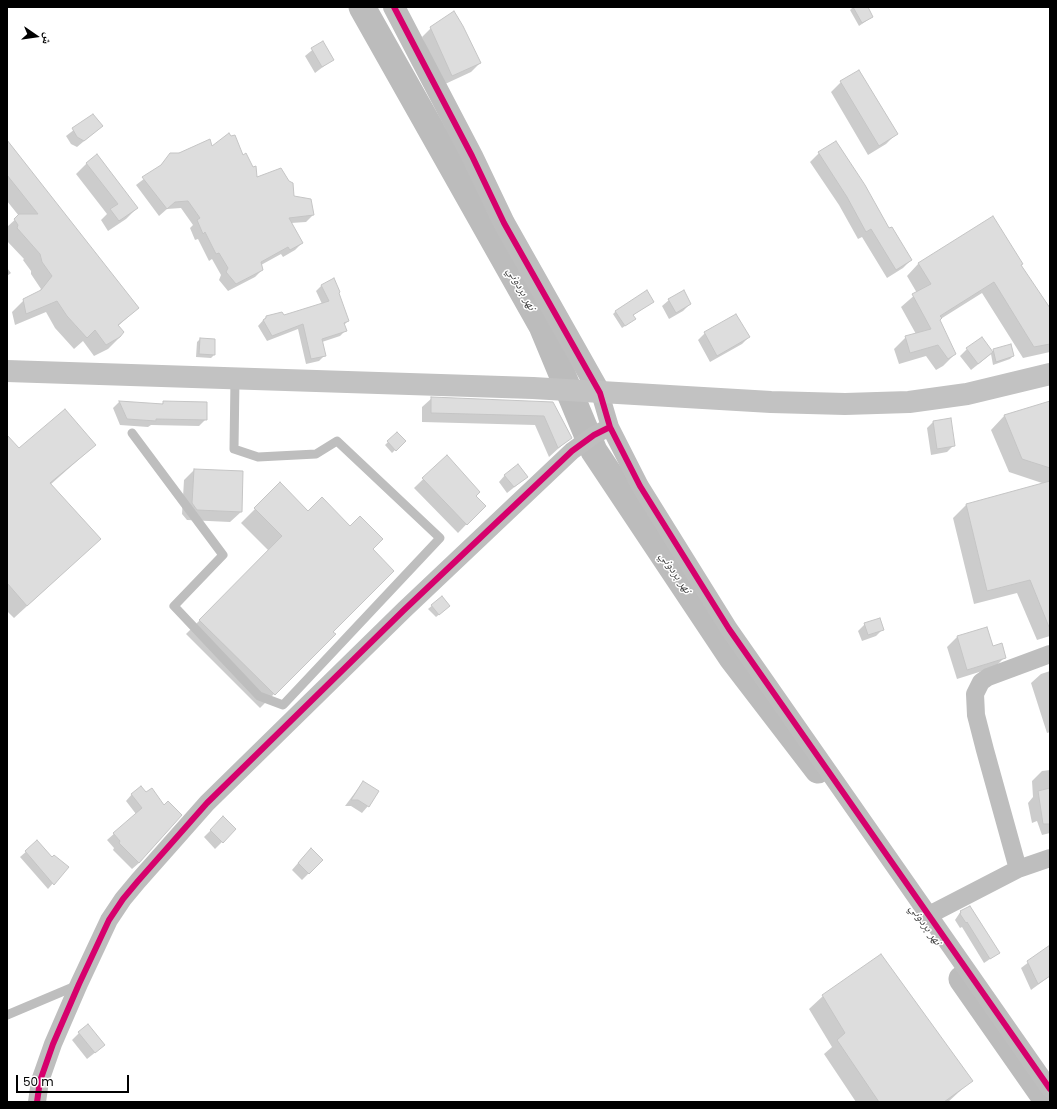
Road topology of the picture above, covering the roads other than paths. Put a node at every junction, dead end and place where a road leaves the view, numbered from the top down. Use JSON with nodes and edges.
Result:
{"nodes":[{"id":1,"x":394,"y":7,"type":"edge"},
{"id":2,"x":7,"y":371,"type":"edge"},
{"id":3,"x":1050,"y":374,"type":"edge"},
{"id":4,"x":235,"y":379,"type":"junction"},
{"id":5,"x":592,"y":392,"type":"junction"},
{"id":6,"x":610,"y":427,"type":"junction"},
{"id":7,"x":132,"y":433,"type":"dead end"},
{"id":8,"x":1050,"y":654,"type":"edge"},
{"id":9,"x":1050,"y":858,"type":"edge"},
{"id":10,"x":1018,"y":869,"type":"junction"},
{"id":11,"x":929,"y":915,"type":"junction"},
{"id":12,"x":79,"y":984,"type":"junction"},
{"id":13,"x":7,"y":1015,"type":"edge"},
{"id":14,"x":1045,"y":1072,"type":"edge"},
{"id":15,"x":1050,"y":1089,"type":"edge"},
{"id":16,"x":36,"y":1102,"type":"edge"}],
"edges":[{"from":1,"to":5,"type":"street"},
{"from":2,"to":4,"type":"main road"},
{"from":3,"to":5,"type":"main road"},
{"from":4,"to":5,"type":"main road"},
{"from":4,"to":7,"type":"lane"},
{"from":5,"to":6,"type":"street"},
{"from":6,"to":11,"type":"street"},
{"from":6,"to":12,"type":"street"},
{"from":8,"to":10,"type":"street"},
{"from":9,"to":10,"type":"street"},
{"from":10,"to":11,"type":"street"},
{"from":11,"to":14,"type":"street"},
{"from":12,"to":13,"type":"lane"},
{"from":12,"to":16,"type":"street"},
{"from":14,"to":15,"type":"street"}]}
